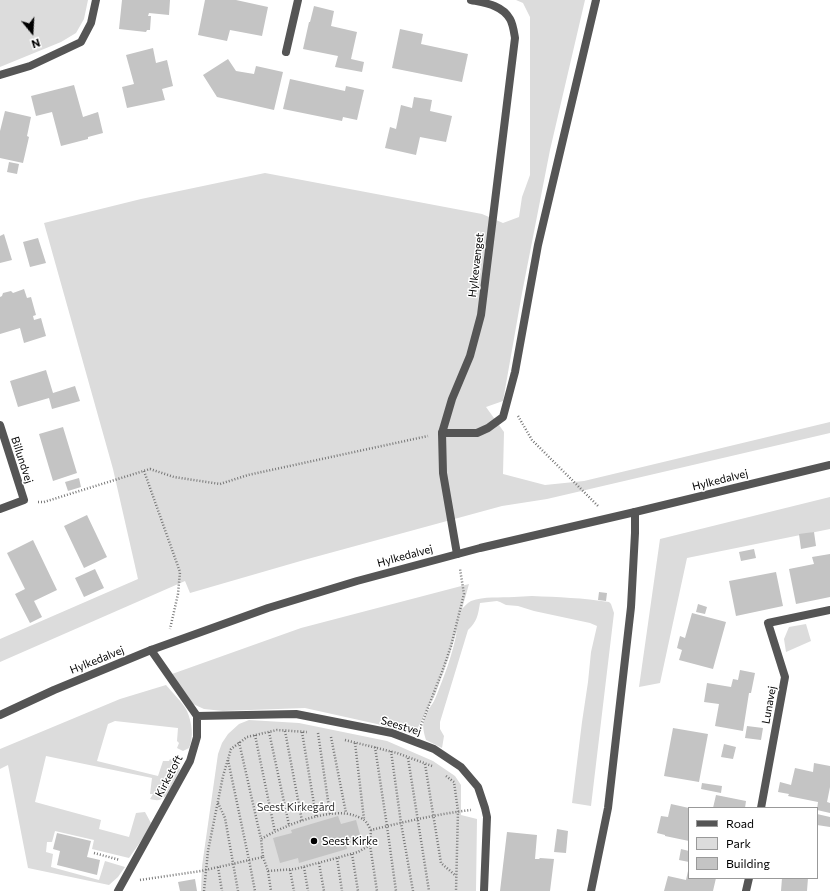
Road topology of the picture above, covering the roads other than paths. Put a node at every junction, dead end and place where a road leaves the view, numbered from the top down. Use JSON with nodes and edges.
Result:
{"nodes":[{"id":1,"x":96,"y":0,"type":"edge"},
{"id":2,"x":298,"y":0,"type":"edge"},
{"id":3,"x":470,"y":0,"type":"edge"},
{"id":4,"x":596,"y":0,"type":"edge"},
{"id":5,"x":286,"y":52,"type":"dead end"},
{"id":6,"x":0,"y":75,"type":"edge"},
{"id":7,"x":0,"y":425,"type":"edge"},
{"id":8,"x":442,"y":433,"type":"junction"},
{"id":9,"x":830,"y":464,"type":"edge"},
{"id":10,"x":0,"y":509,"type":"edge"},
{"id":11,"x":635,"y":512,"type":"junction"},
{"id":12,"x":457,"y":554,"type":"junction"},
{"id":13,"x":830,"y":610,"type":"edge"},
{"id":14,"x":151,"y":650,"type":"junction"},
{"id":15,"x":0,"y":715,"type":"edge"},
{"id":16,"x":197,"y":716,"type":"junction"},
{"id":17,"x":761,"y":807,"type":"edge"},
{"id":18,"x":749,"y":879,"type":"edge"},
{"id":19,"x":118,"y":891,"type":"edge"},
{"id":20,"x":484,"y":891,"type":"edge"},
{"id":21,"x":591,"y":891,"type":"edge"},
{"id":22,"x":746,"y":891,"type":"edge"}],
"edges":[{"from":1,"to":6,"type":"street"},
{"from":2,"to":5,"type":"street"},
{"from":3,"to":8,"type":"street","name":"Hylkevænget"},
{"from":4,"to":8,"type":"street"},
{"from":7,"to":10,"type":"street","name":"Billundvej"},
{"from":8,"to":12,"type":"street","name":"Hylkevænget"},
{"from":9,"to":11,"type":"street","name":"Hylkedalvej"},
{"from":11,"to":12,"type":"street","name":"Hylkedalvej"},
{"from":11,"to":21,"type":"street"},
{"from":12,"to":14,"type":"street","name":"Hylkedalvej"},
{"from":13,"to":17,"type":"street","name":"Lunavej"},
{"from":14,"to":15,"type":"street","name":"Hylkedalvej"},
{"from":14,"to":16,"type":"street"},
{"from":16,"to":19,"type":"street","name":"Kirketoft"},
{"from":16,"to":20,"type":"street","name":"Seestvej"},
{"from":18,"to":22,"type":"street"}]}
